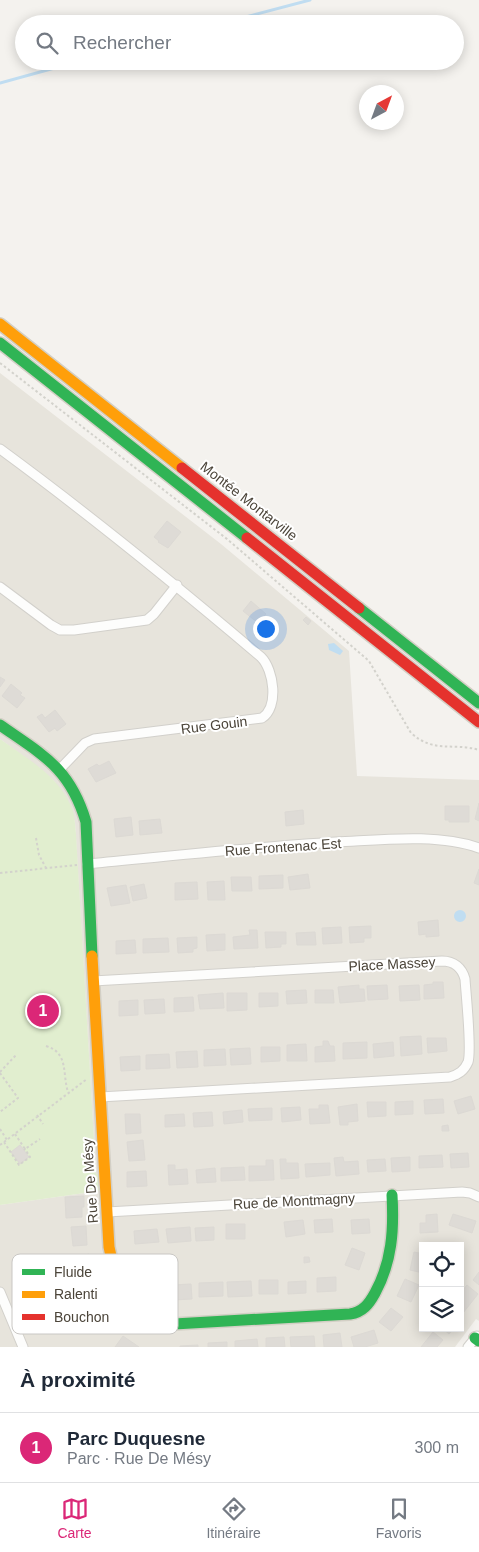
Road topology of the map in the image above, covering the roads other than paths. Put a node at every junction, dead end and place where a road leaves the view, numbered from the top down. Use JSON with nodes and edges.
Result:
{"nodes":[{"id":1,"x":0,"y":324,"type":"edge"},
{"id":2,"x":0,"y":343,"type":"edge"},
{"id":3,"x":0,"y":449,"type":"edge"},
{"id":4,"x":177,"y":585,"type":"junction"},
{"id":5,"x":0,"y":587,"type":"edge"},
{"id":6,"x":479,"y":703,"type":"edge"},
{"id":7,"x":479,"y":722,"type":"edge"},
{"id":8,"x":0,"y":725,"type":"edge"},
{"id":9,"x":60,"y":769,"type":"junction"},
{"id":10,"x":479,"y":848,"type":"edge"},
{"id":11,"x":87,"y":864,"type":"junction"},
{"id":12,"x":93,"y":982,"type":"junction"},
{"id":13,"x":100,"y":1097,"type":"junction"},
{"id":14,"x":392,"y":1195,"type":"junction"},
{"id":15,"x":479,"y":1197,"type":"edge"},
{"id":16,"x":107,"y":1212,"type":"junction"},
{"id":17,"x":110,"y":1254,"type":"edge"},
{"id":18,"x":0,"y":1292,"type":"edge"},
{"id":19,"x":12,"y":1321,"type":"edge"},
{"id":20,"x":178,"y":1324,"type":"edge"},
{"id":21,"x":18,"y":1334,"type":"edge"},
{"id":22,"x":23,"y":1347,"type":"edge"}],
"edges":[{"from":1,"to":6,"type":"street","name":"Montée Montarville"},
{"from":2,"to":7,"type":"street"},
{"from":3,"to":4,"type":"street","name":"Rue Gouin"},
{"from":4,"to":5,"type":"street"},
{"from":4,"to":9,"type":"street","name":"Rue Gouin"},
{"from":8,"to":9,"type":"street","name":"Rue De Mésy"},
{"from":9,"to":11,"type":"street","name":"Rue De Mésy"},
{"from":10,"to":11,"type":"street","name":"Rue Frontenac Est"},
{"from":11,"to":12,"type":"street","name":"Rue De Mésy"},
{"from":12,"to":13,"type":"street","name":"Rue De Mésy"},
{"from":12,"to":13,"type":"street","name":"Place Massey"},
{"from":13,"to":16,"type":"street","name":"Rue De Mésy"},
{"from":14,"to":15,"type":"street","name":"Rue de Montmagny"},
{"from":14,"to":16,"type":"street","name":"Rue de Montmagny"},
{"from":14,"to":20,"type":"street","name":"Rue De Mésy"},
{"from":16,"to":17,"type":"street","name":"Rue De Mésy"},
{"from":18,"to":19,"type":"street"},
{"from":21,"to":22,"type":"street"}]}
